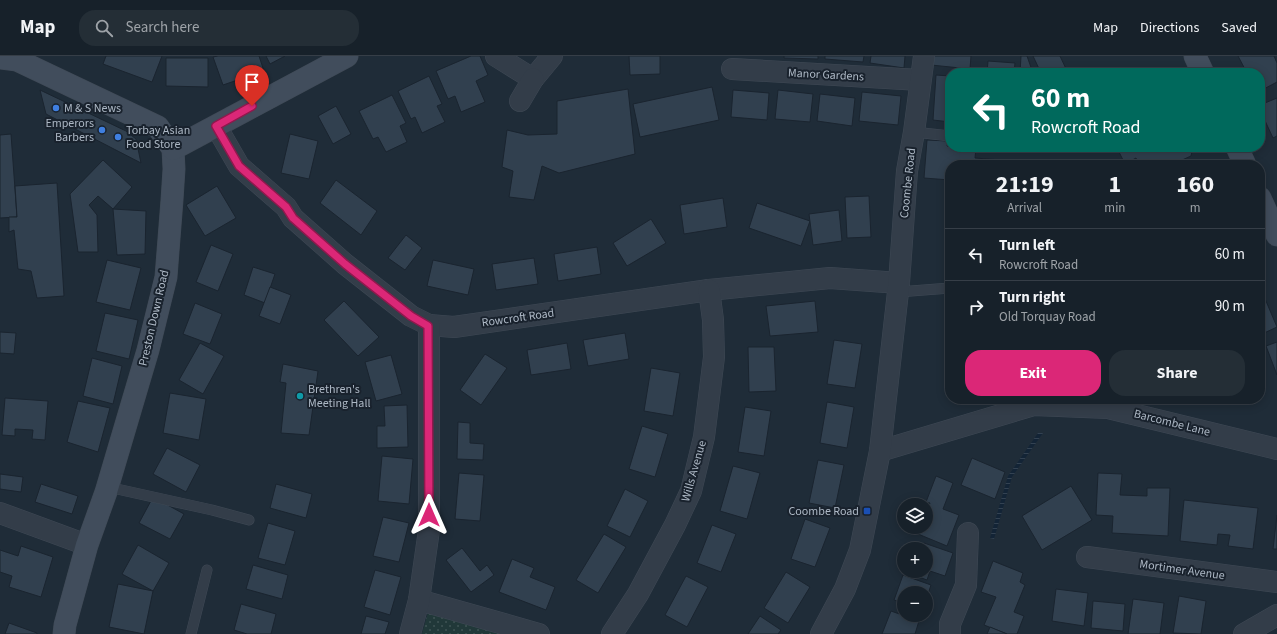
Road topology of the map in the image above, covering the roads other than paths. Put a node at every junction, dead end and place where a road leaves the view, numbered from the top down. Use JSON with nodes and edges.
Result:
{"nodes":[{"id":1,"x":347,"y":56,"type":"edge"},
{"id":2,"x":496,"y":56,"type":"edge"},
{"id":3,"x":552,"y":56,"type":"edge"},
{"id":4,"x":924,"y":56,"type":"edge"},
{"id":5,"x":1196,"y":56,"type":"edge"},
{"id":6,"x":10,"y":58,"type":"edge"},
{"id":7,"x":1201,"y":68,"type":"edge"},
{"id":8,"x":732,"y":69,"type":"dead end"},
{"id":9,"x":532,"y":79,"type":"junction"},
{"id":10,"x":920,"y":80,"type":"junction"},
{"id":11,"x":520,"y":101,"type":"dead end"},
{"id":12,"x":216,"y":126,"type":"junction"},
{"id":13,"x":914,"y":132,"type":"junction"},
{"id":14,"x":945,"y":135,"type":"edge"},
{"id":15,"x":173,"y":149,"type":"junction"},
{"id":16,"x":1265,"y":209,"type":"edge"},
{"id":17,"x":1277,"y":235,"type":"edge"},
{"id":18,"x":899,"y":287,"type":"junction"},
{"id":19,"x":945,"y":288,"type":"edge"},
{"id":20,"x":709,"y":290,"type":"junction"},
{"id":21,"x":428,"y":326,"type":"junction"},
{"id":22,"x":1277,"y":449,"type":"edge"},
{"id":23,"x":880,"y":451,"type":"junction"},
{"id":24,"x":108,"y":487,"type":"junction"},
{"id":25,"x":0,"y":513,"type":"edge"},
{"id":26,"x":249,"y":520,"type":"dead end"},
{"id":27,"x":968,"y":533,"type":"dead end"},
{"id":28,"x":87,"y":546,"type":"junction"},
{"id":29,"x":1087,"y":557,"type":"dead end"},
{"id":30,"x":207,"y":570,"type":"dead end"},
{"id":31,"x":1277,"y":582,"type":"edge"},
{"id":32,"x":419,"y":600,"type":"junction"},
{"id":33,"x":1277,"y":615,"type":"edge"},
{"id":34,"x":64,"y":634,"type":"edge"},
{"id":35,"x":191,"y":634,"type":"edge"},
{"id":36,"x":410,"y":634,"type":"edge"},
{"id":37,"x":539,"y":634,"type":"edge"},
{"id":38,"x":612,"y":634,"type":"edge"},
{"id":39,"x":821,"y":634,"type":"edge"},
{"id":40,"x":950,"y":634,"type":"edge"},
{"id":41,"x":1244,"y":634,"type":"edge"}],
"edges":[{"from":1,"to":12,"type":"street"},
{"from":2,"to":9,"type":"street"},
{"from":3,"to":9,"type":"street"},
{"from":4,"to":10,"type":"street","name":"Coombe Road"},
{"from":5,"to":7,"type":"street"},
{"from":6,"to":15,"type":"street"},
{"from":8,"to":10,"type":"street","name":"Manor Gardens"},
{"from":9,"to":11,"type":"street"},
{"from":10,"to":13,"type":"street","name":"Coombe Road"},
{"from":12,"to":15,"type":"street"},
{"from":12,"to":21,"type":"street","name":"Rowcroft Road"},
{"from":13,"to":14,"type":"lane"},
{"from":13,"to":18,"type":"street","name":"Coombe Road"},
{"from":15,"to":24,"type":"street","name":"Preston Down Road"},
{"from":16,"to":17,"type":"street"},
{"from":18,"to":19,"type":"lane"},
{"from":18,"to":20,"type":"street","name":"Rowcroft Road"},
{"from":18,"to":23,"type":"street","name":"Coombe Road"},
{"from":20,"to":21,"type":"street","name":"Rowcroft Road"},
{"from":20,"to":38,"type":"street","name":"Wills Avenue"},
{"from":21,"to":32,"type":"street"},
{"from":22,"to":23,"type":"street","name":"Barcombe Lane"},
{"from":23,"to":39,"type":"street","name":"Coombe Road"},
{"from":24,"to":26,"type":"lane"},
{"from":24,"to":28,"type":"street","name":"Preston Down Road"},
{"from":25,"to":28,"type":"street"},
{"from":27,"to":40,"type":"street"},
{"from":28,"to":34,"type":"street","name":"Preston Down Road"},
{"from":29,"to":31,"type":"street","name":"Mortimer Avenue"},
{"from":30,"to":35,"type":"lane"},
{"from":32,"to":36,"type":"street"},
{"from":32,"to":37,"type":"street"},
{"from":33,"to":41,"type":"street"}]}
